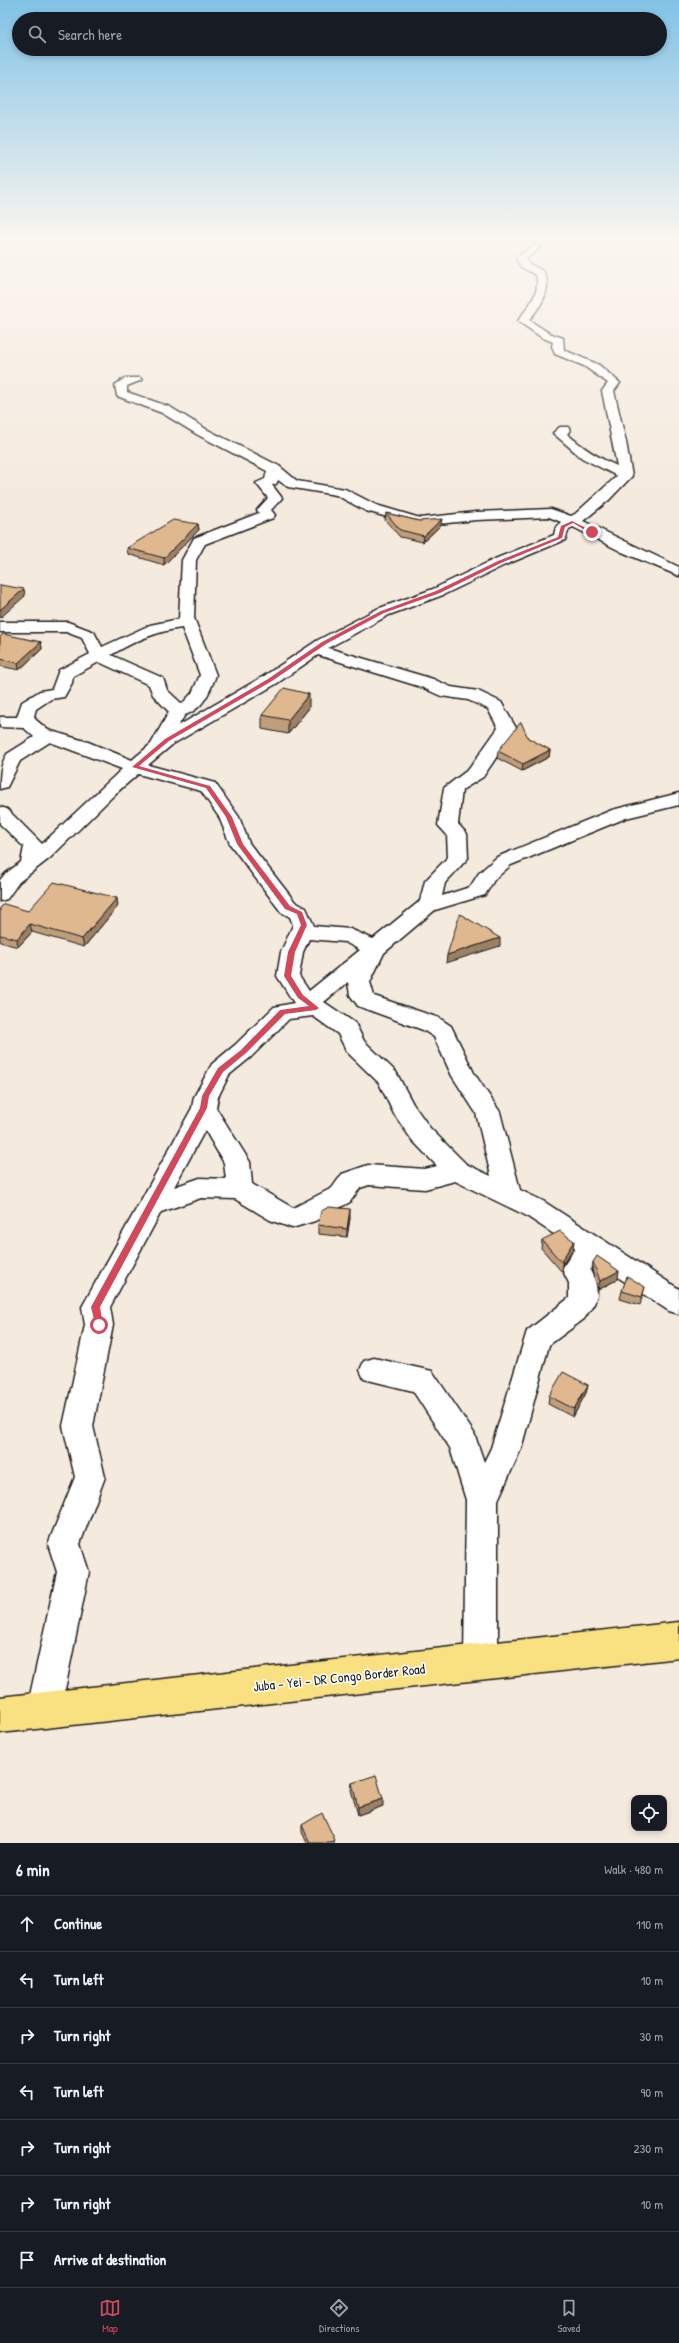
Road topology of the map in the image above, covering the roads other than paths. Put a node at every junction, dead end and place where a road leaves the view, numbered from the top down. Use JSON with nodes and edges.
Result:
{"nodes":[{"id":1,"x":526,"y":322,"type":"edge"},
{"id":2,"x":136,"y":380,"type":"dead end"},
{"id":3,"x":564,"y":430,"type":"dead end"},
{"id":4,"x":274,"y":469,"type":"junction"},
{"id":5,"x":625,"y":476,"type":"junction"},
{"id":6,"x":573,"y":522,"type":"junction"},
{"id":7,"x":679,"y":572,"type":"edge"},
{"id":8,"x":188,"y":623,"type":"junction"},
{"id":9,"x":0,"y":627,"type":"edge"},
{"id":10,"x":316,"y":649,"type":"junction"},
{"id":11,"x":99,"y":656,"type":"junction"},
{"id":12,"x":178,"y":711,"type":"junction"},
{"id":13,"x":0,"y":722,"type":"edge"},
{"id":14,"x":28,"y":723,"type":"junction"},
{"id":15,"x":48,"y":736,"type":"junction"},
{"id":16,"x":153,"y":752,"type":"junction"},
{"id":17,"x":134,"y":767,"type":"junction"},
{"id":18,"x":0,"y":783,"type":"edge"},
{"id":19,"x":679,"y":799,"type":"edge"},
{"id":20,"x":0,"y":813,"type":"edge"},
{"id":21,"x":30,"y":864,"type":"junction"},
{"id":22,"x":0,"y":895,"type":"edge"},
{"id":23,"x":430,"y":904,"type":"junction"},
{"id":24,"x":301,"y":931,"type":"junction"},
{"id":25,"x":375,"y":949,"type":"junction"},
{"id":26,"x":312,"y":1005,"type":"junction"},
{"id":27,"x":204,"y":1108,"type":"junction"},
{"id":28,"x":457,"y":1171,"type":"junction"},
{"id":29,"x":240,"y":1189,"type":"junction"},
{"id":30,"x":509,"y":1196,"type":"junction"},
{"id":31,"x":151,"y":1205,"type":"junction"},
{"id":32,"x":591,"y":1246,"type":"junction"},
{"id":33,"x":679,"y":1303,"type":"edge"},
{"id":34,"x":374,"y":1370,"type":"dead end"},
{"id":35,"x":482,"y":1500,"type":"junction"},
{"id":36,"x":679,"y":1640,"type":"edge"},
{"id":37,"x":481,"y":1661,"type":"junction"},
{"id":38,"x":44,"y":1710,"type":"junction"},
{"id":39,"x":0,"y":1714,"type":"edge"}],
"edges":[{"from":1,"to":5,"type":"street"},
{"from":2,"to":4,"type":"street"},
{"from":3,"to":5,"type":"street"},
{"from":4,"to":6,"type":"street"},
{"from":4,"to":8,"type":"street"},
{"from":5,"to":6,"type":"street"},
{"from":6,"to":7,"type":"street"},
{"from":6,"to":10,"type":"street"},
{"from":8,"to":11,"type":"street"},
{"from":8,"to":12,"type":"street"},
{"from":9,"to":11,"type":"street"},
{"from":10,"to":16,"type":"street"},
{"from":10,"to":23,"type":"street"},
{"from":11,"to":12,"type":"street"},
{"from":11,"to":14,"type":"street"},
{"from":12,"to":16,"type":"street"},
{"from":13,"to":14,"type":"street"},
{"from":14,"to":15,"type":"street"},
{"from":15,"to":17,"type":"street"},
{"from":15,"to":18,"type":"street"},
{"from":16,"to":17,"type":"street"},
{"from":17,"to":21,"type":"street"},
{"from":17,"to":24,"type":"street"},
{"from":19,"to":23,"type":"street"},
{"from":20,"to":21,"type":"street"},
{"from":21,"to":22,"type":"street"},
{"from":23,"to":25,"type":"street"},
{"from":24,"to":25,"type":"street"},
{"from":24,"to":26,"type":"street"},
{"from":25,"to":26,"type":"street"},
{"from":25,"to":30,"type":"street"},
{"from":26,"to":27,"type":"street"},
{"from":26,"to":28,"type":"street"},
{"from":27,"to":29,"type":"street"},
{"from":27,"to":31,"type":"street"},
{"from":28,"to":29,"type":"street"},
{"from":28,"to":30,"type":"street"},
{"from":29,"to":31,"type":"street"},
{"from":30,"to":32,"type":"street"},
{"from":31,"to":38,"type":"street"},
{"from":32,"to":33,"type":"street"},
{"from":32,"to":35,"type":"street"},
{"from":34,"to":35,"type":"street"},
{"from":35,"to":37,"type":"street"},
{"from":36,"to":37,"type":"main road","name":"Juba - Yei - DR Congo Border Road"},
{"from":37,"to":38,"type":"main road","name":"Juba - Yei - DR Congo Border Road"},
{"from":38,"to":39,"type":"main road","name":"Juba - Yei - DR Congo Border Road"}]}
